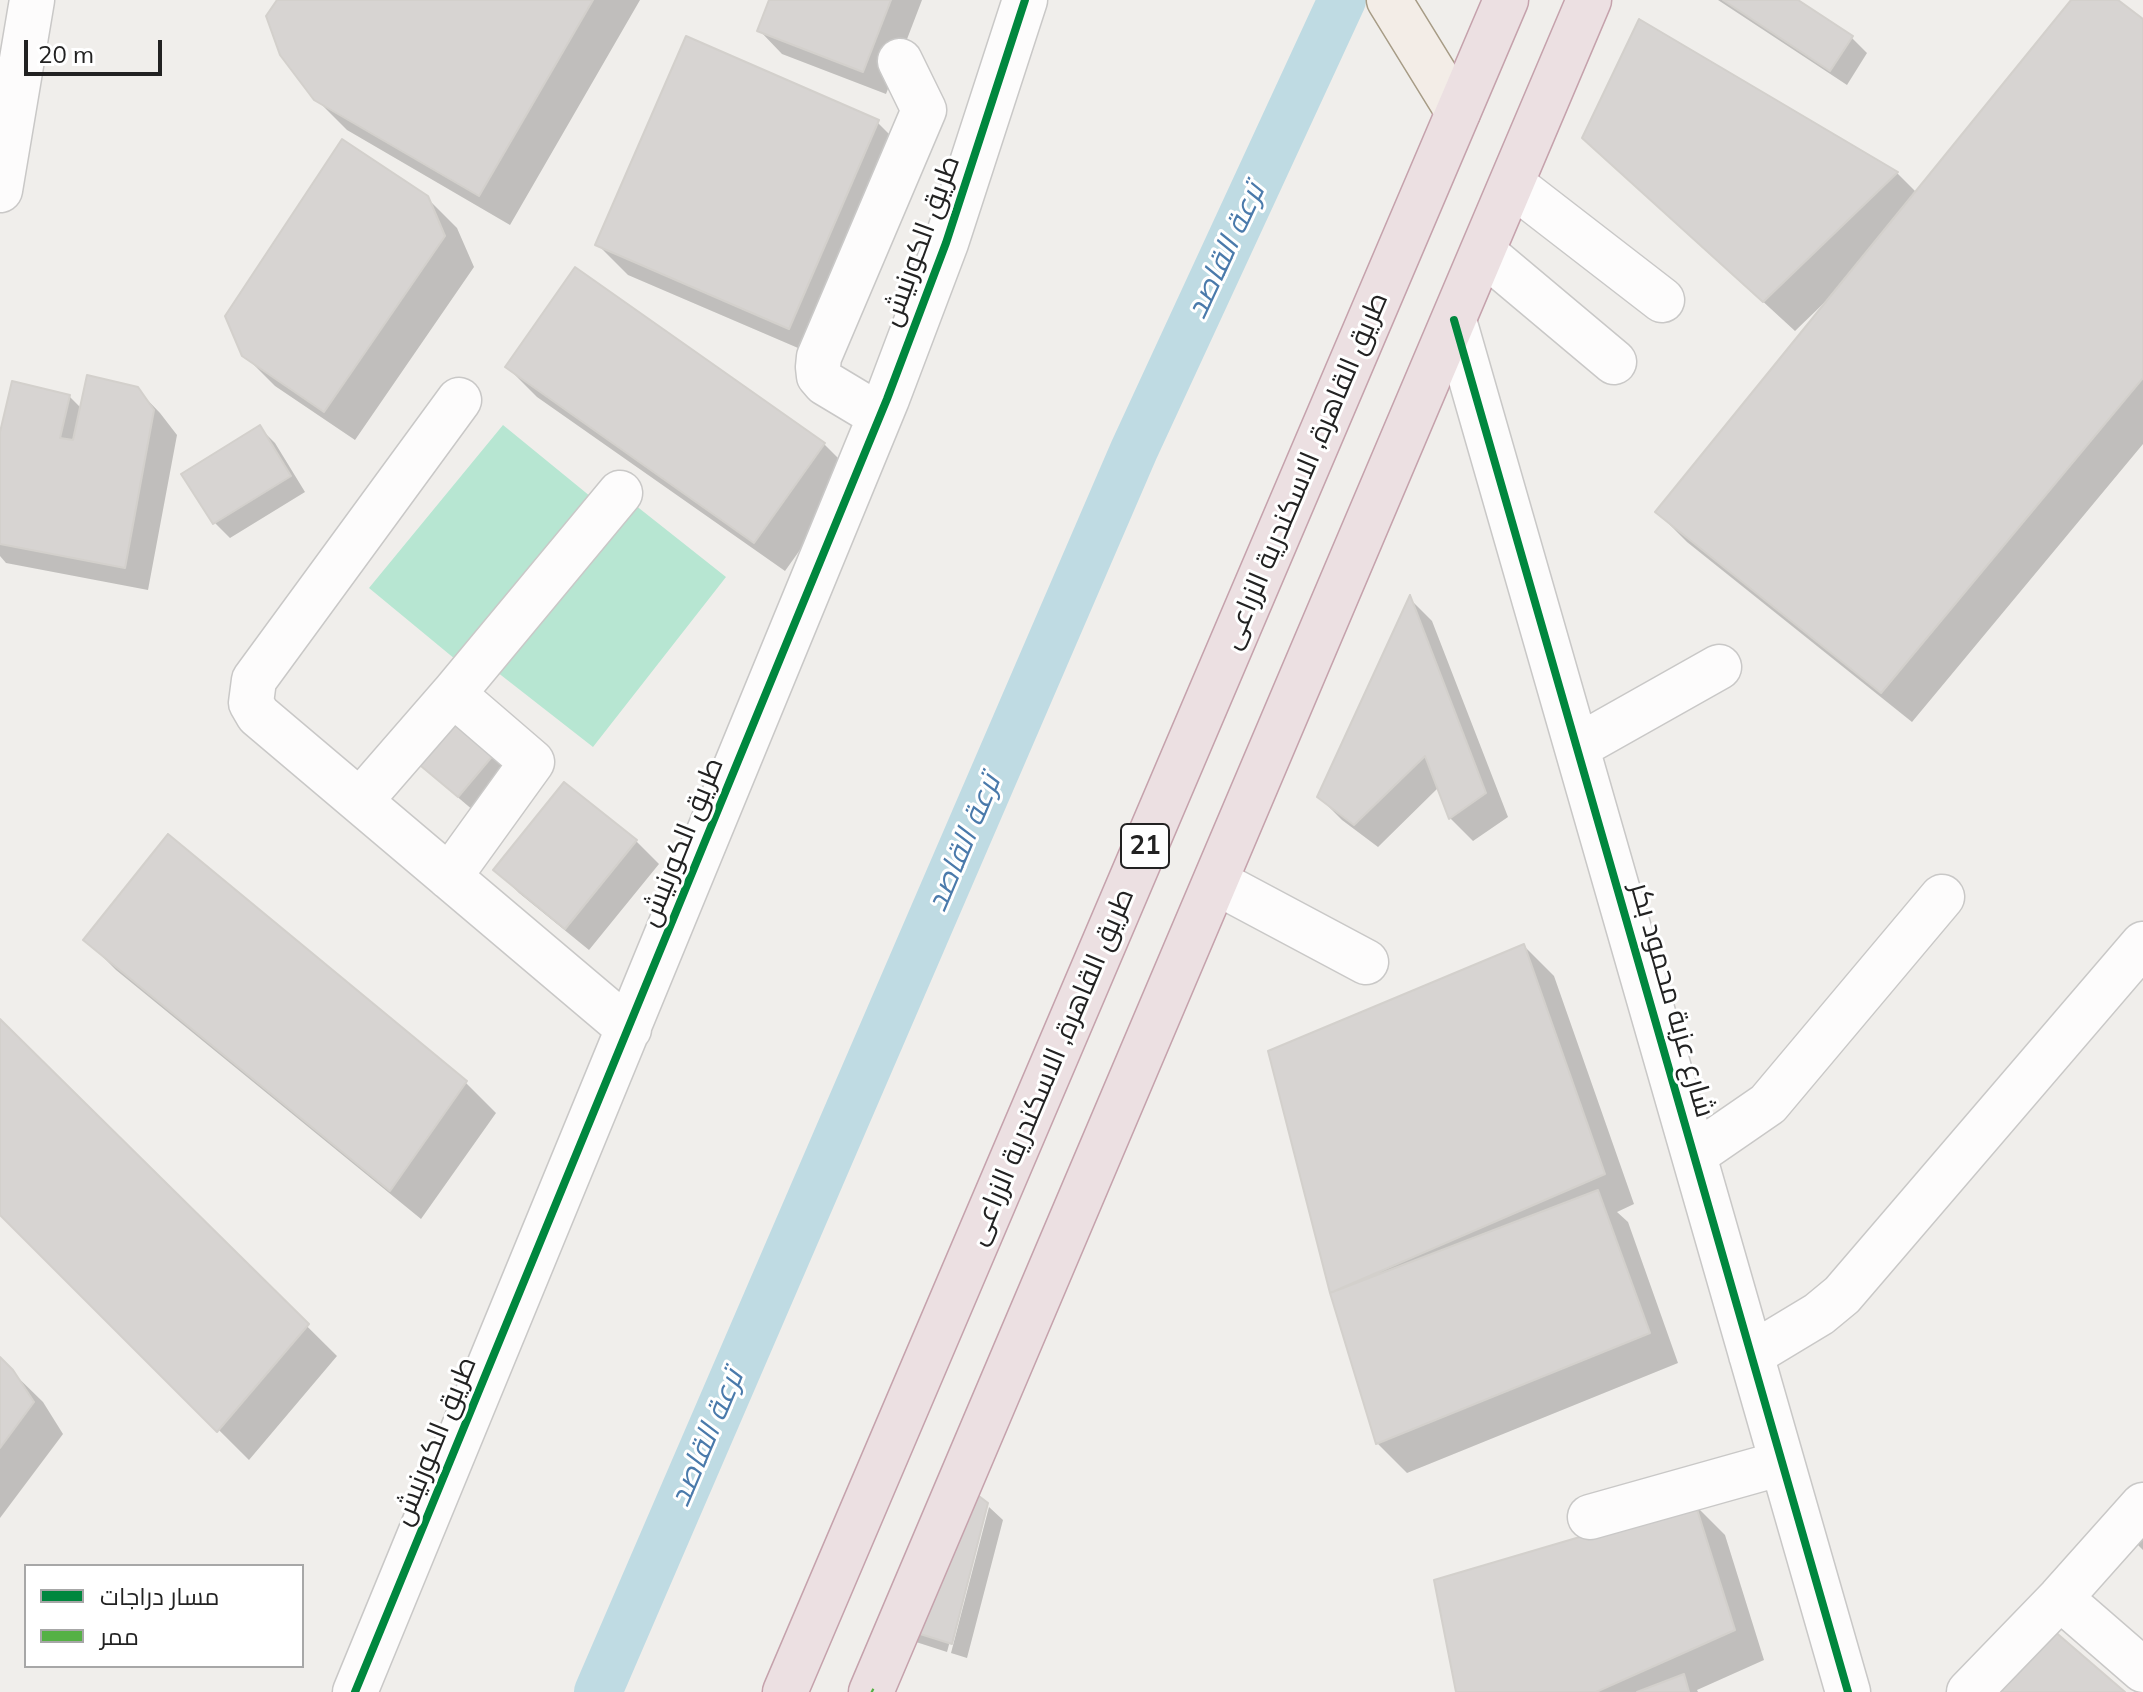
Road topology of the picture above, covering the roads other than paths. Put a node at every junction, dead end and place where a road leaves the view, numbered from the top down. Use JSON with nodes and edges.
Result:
{"nodes":[{"id":1,"x":32,"y":0,"type":"edge"},
{"id":2,"x":1025,"y":0,"type":"edge"},
{"id":3,"x":1389,"y":0,"type":"edge"},
{"id":4,"x":1506,"y":0,"type":"edge"},
{"id":5,"x":1589,"y":0,"type":"edge"},
{"id":6,"x":900,"y":61,"type":"dead end"},
{"id":7,"x":1458,"y":112,"type":"junction"},
{"id":8,"x":1512,"y":184,"type":"junction"},
{"id":9,"x":0,"y":190,"type":"edge"},
{"id":10,"x":1483,"y":252,"type":"junction"},
{"id":11,"x":1662,"y":300,"type":"dead end"},
{"id":12,"x":1454,"y":320,"type":"junction"},
{"id":13,"x":1614,"y":362,"type":"dead end"},
{"id":14,"x":459,"y":400,"type":"dead end"},
{"id":15,"x":880,"y":416,"type":"junction"},
{"id":16,"x":620,"y":493,"type":"dead end"},
{"id":17,"x":1719,"y":667,"type":"dead end"},
{"id":18,"x":453,"y":694,"type":"junction"},
{"id":19,"x":1577,"y":747,"type":"junction"},
{"id":20,"x":360,"y":801,"type":"junction"},
{"id":21,"x":449,"y":877,"type":"junction"},
{"id":22,"x":1216,"y":882,"type":"junction"},
{"id":23,"x":1942,"y":897,"type":"dead end"},
{"id":24,"x":2143,"y":944,"type":"edge"},
{"id":25,"x":1366,"y":962,"type":"dead end"},
{"id":26,"x":629,"y":1029,"type":"junction"},
{"id":27,"x":1694,"y":1155,"type":"junction"},
{"id":28,"x":1751,"y":1355,"type":"junction"},
{"id":29,"x":1782,"y":1463,"type":"junction"},
{"id":30,"x":2143,"y":1505,"type":"edge"},
{"id":31,"x":1590,"y":1517,"type":"dead end"},
{"id":32,"x":2060,"y":1598,"type":"junction"},
{"id":33,"x":2143,"y":1670,"type":"edge"},
{"id":34,"x":355,"y":1692,"type":"edge"},
{"id":35,"x":785,"y":1692,"type":"edge"},
{"id":36,"x":871,"y":1692,"type":"edge"},
{"id":37,"x":1848,"y":1692,"type":"edge"},
{"id":38,"x":1969,"y":1692,"type":"edge"}],
"edges":[{"from":1,"to":9,"type":"street"},
{"from":2,"to":15,"type":"street","name":"طريق الكورنيش"},
{"from":3,"to":7,"type":"main road"},
{"from":4,"to":7,"type":"highway","name":"طريق القاهرة, الاسكندرية الزراعى","number":"21"},
{"from":5,"to":8,"type":"highway"},
{"from":6,"to":15,"type":"street"},
{"from":7,"to":35,"type":"highway","name":"طريق القاهرة, الاسكندرية الزراعى","number":"21"},
{"from":8,"to":10,"type":"highway"},
{"from":8,"to":11,"type":"street"},
{"from":10,"to":12,"type":"highway"},
{"from":10,"to":13,"type":"street"},
{"from":12,"to":19,"type":"street","name":"شارع عزبة محمود بكر"},
{"from":12,"to":22,"type":"highway"},
{"from":14,"to":20,"type":"street"},
{"from":15,"to":26,"type":"street","name":"طريق الكورنيش"},
{"from":16,"to":18,"type":"street"},
{"from":17,"to":19,"type":"street"},
{"from":18,"to":20,"type":"street"},
{"from":18,"to":21,"type":"street"},
{"from":19,"to":27,"type":"street","name":"شارع عزبة محمود بكر"},
{"from":20,"to":21,"type":"street"},
{"from":21,"to":26,"type":"street"},
{"from":22,"to":25,"type":"street"},
{"from":22,"to":36,"type":"highway"},
{"from":23,"to":27,"type":"street"},
{"from":24,"to":28,"type":"street"},
{"from":26,"to":34,"type":"street","name":"طريق الكورنيش"},
{"from":27,"to":28,"type":"street","name":"شارع عزبة محمود بكر"},
{"from":28,"to":29,"type":"street","name":"شارع عزبة محمود بكر"},
{"from":29,"to":31,"type":"street"},
{"from":29,"to":37,"type":"street","name":"شارع عزبة محمود بكر"},
{"from":30,"to":32,"type":"street"},
{"from":32,"to":33,"type":"street"},
{"from":32,"to":38,"type":"street"}]}
